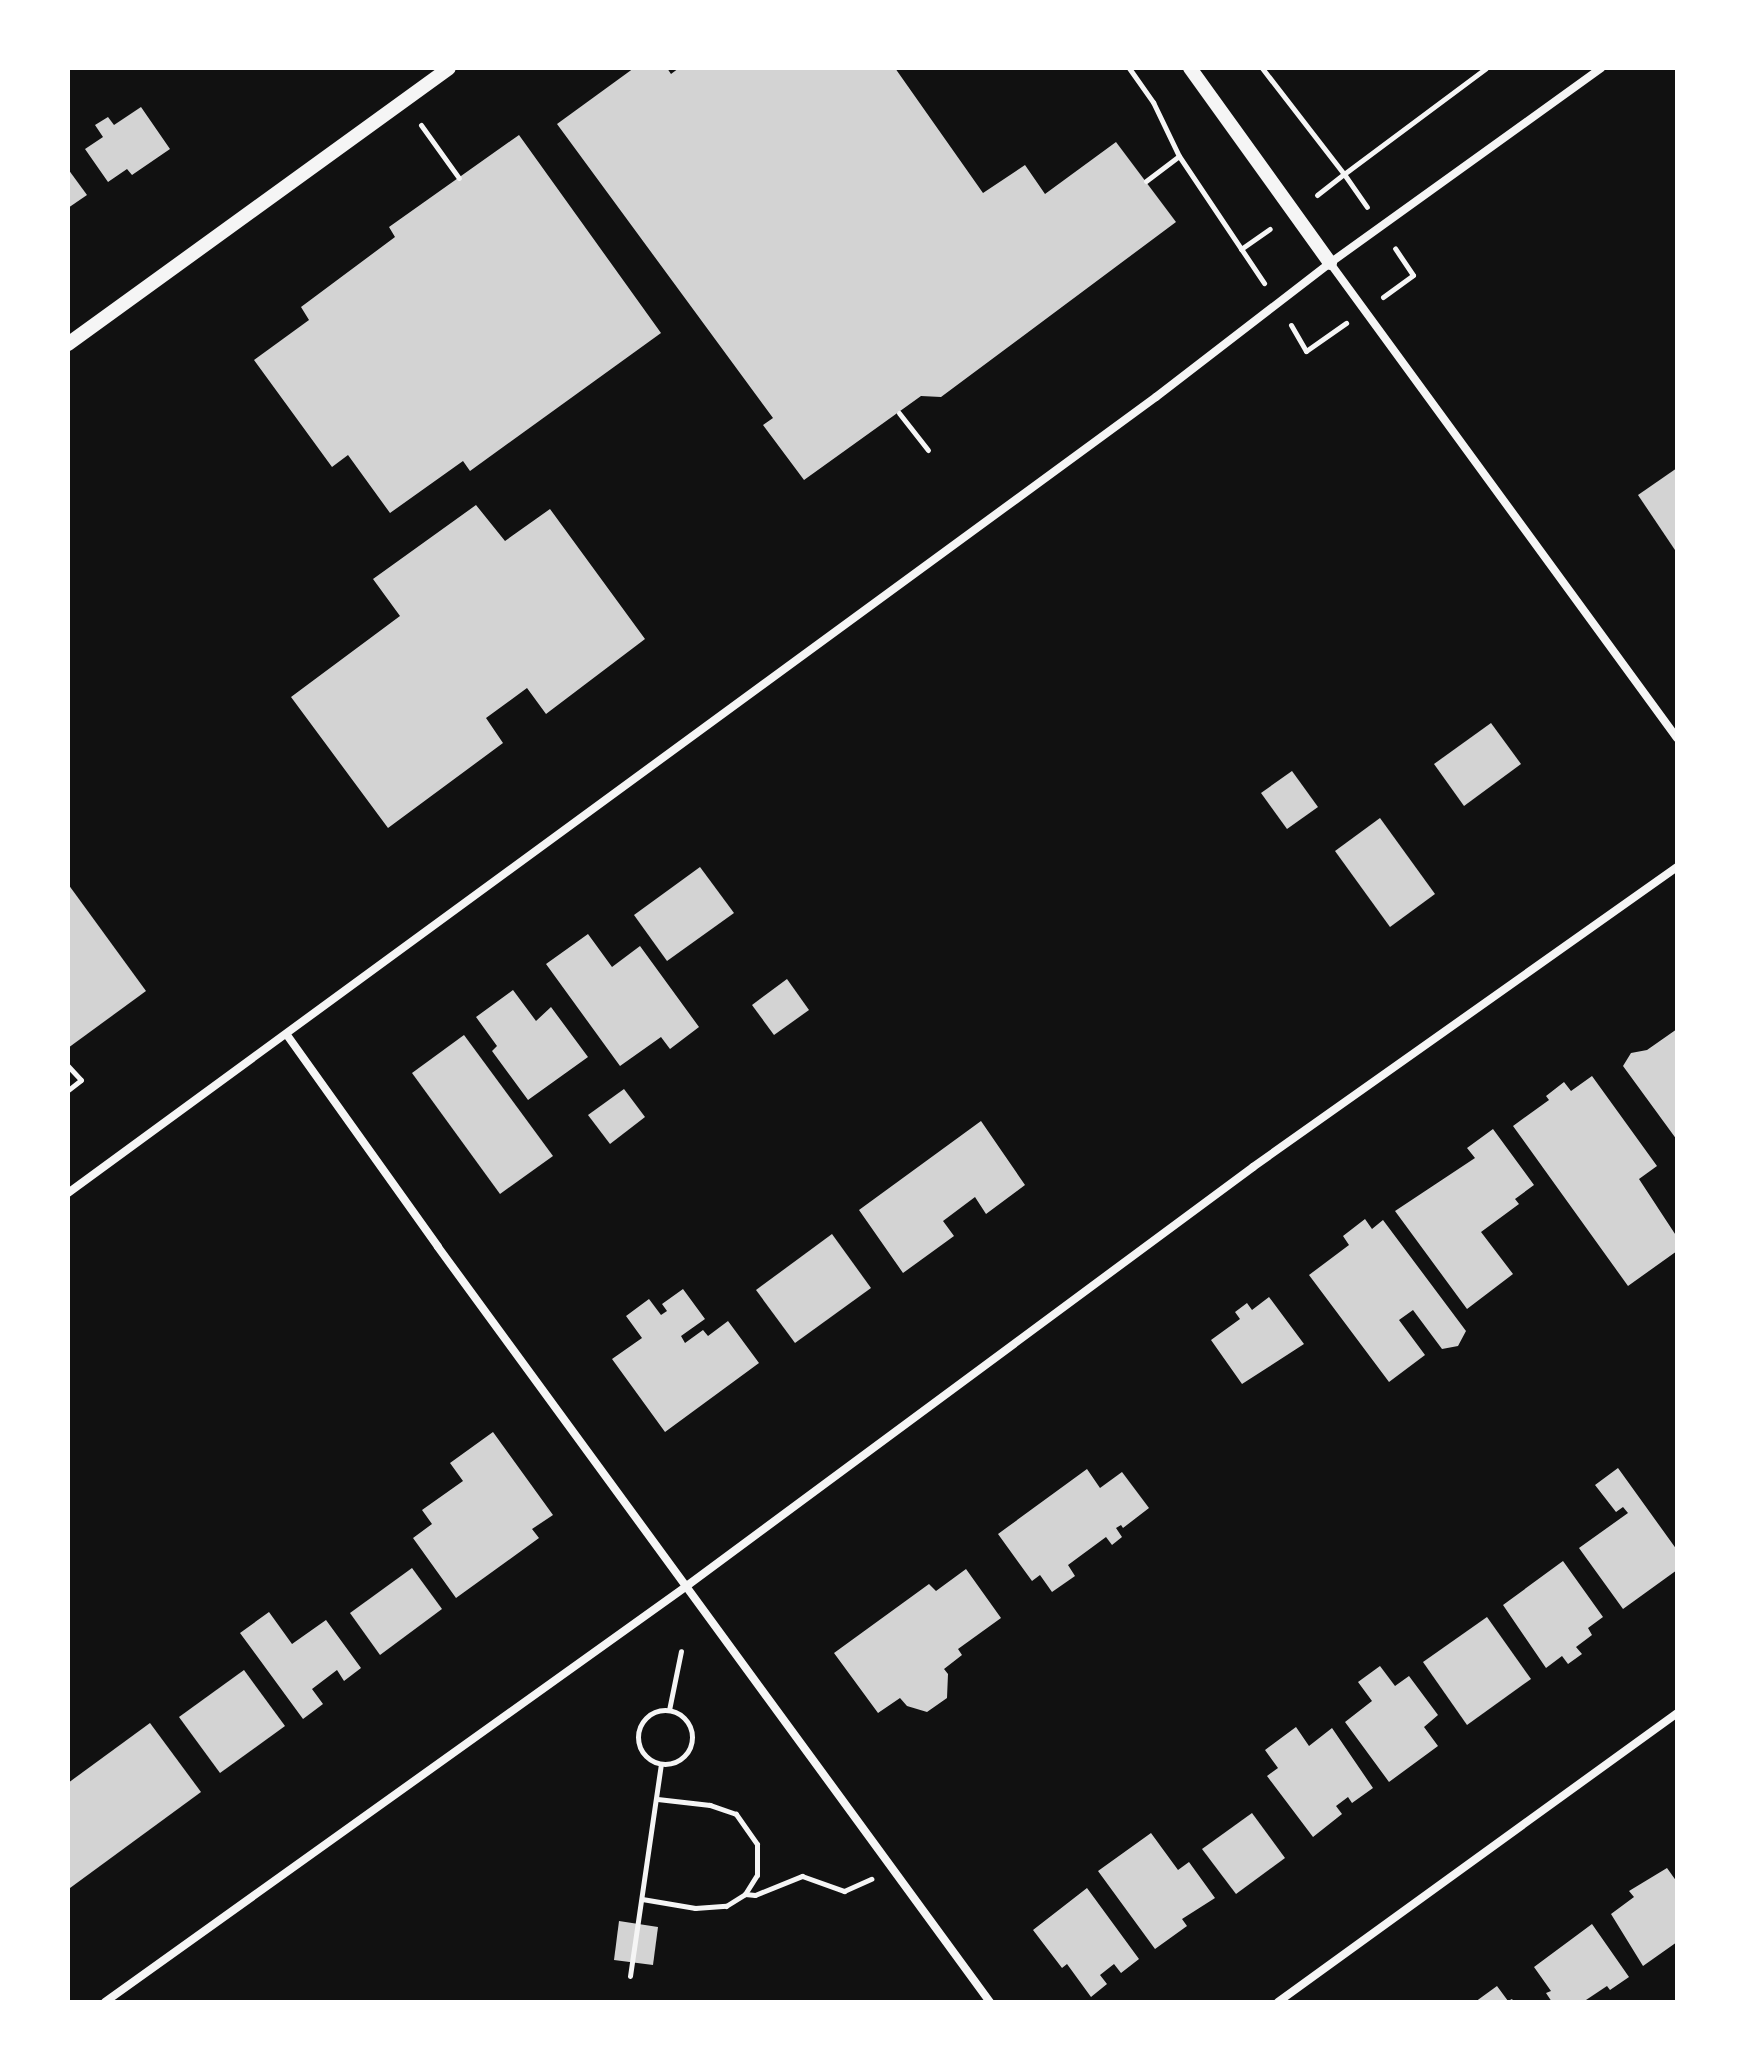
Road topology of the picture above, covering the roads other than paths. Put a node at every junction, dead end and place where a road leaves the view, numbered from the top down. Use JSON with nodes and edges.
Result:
{"nodes":[{"id":1,"x":449,"y":68,"type":"edge"},
{"id":2,"x":1190,"y":68,"type":"edge"},
{"id":3,"x":1601,"y":68,"type":"edge"},
{"id":4,"x":1330,"y":263,"type":"junction"},
{"id":5,"x":68,"y":344,"type":"edge"},
{"id":6,"x":1677,"y":738,"type":"edge"},
{"id":7,"x":1677,"y":867,"type":"edge"},
{"id":8,"x":287,"y":1035,"type":"junction"},
{"id":9,"x":68,"y":1193,"type":"edge"},
{"id":10,"x":688,"y":1585,"type":"junction"},
{"id":11,"x":1677,"y":1713,"type":"edge"},
{"id":12,"x":105,"y":2002,"type":"edge"},
{"id":13,"x":990,"y":2002,"type":"edge"},
{"id":14,"x":1278,"y":2002,"type":"edge"}],
"edges":[{"from":1,"to":5,"type":"street"},
{"from":2,"to":4,"type":"street"},
{"from":3,"to":4,"type":"street"},
{"from":4,"to":6,"type":"street"},
{"from":4,"to":8,"type":"street"},
{"from":7,"to":10,"type":"street"},
{"from":8,"to":9,"type":"street"},
{"from":8,"to":10,"type":"street"},
{"from":10,"to":12,"type":"street"},
{"from":10,"to":13,"type":"street"},
{"from":11,"to":14,"type":"street"}]}
